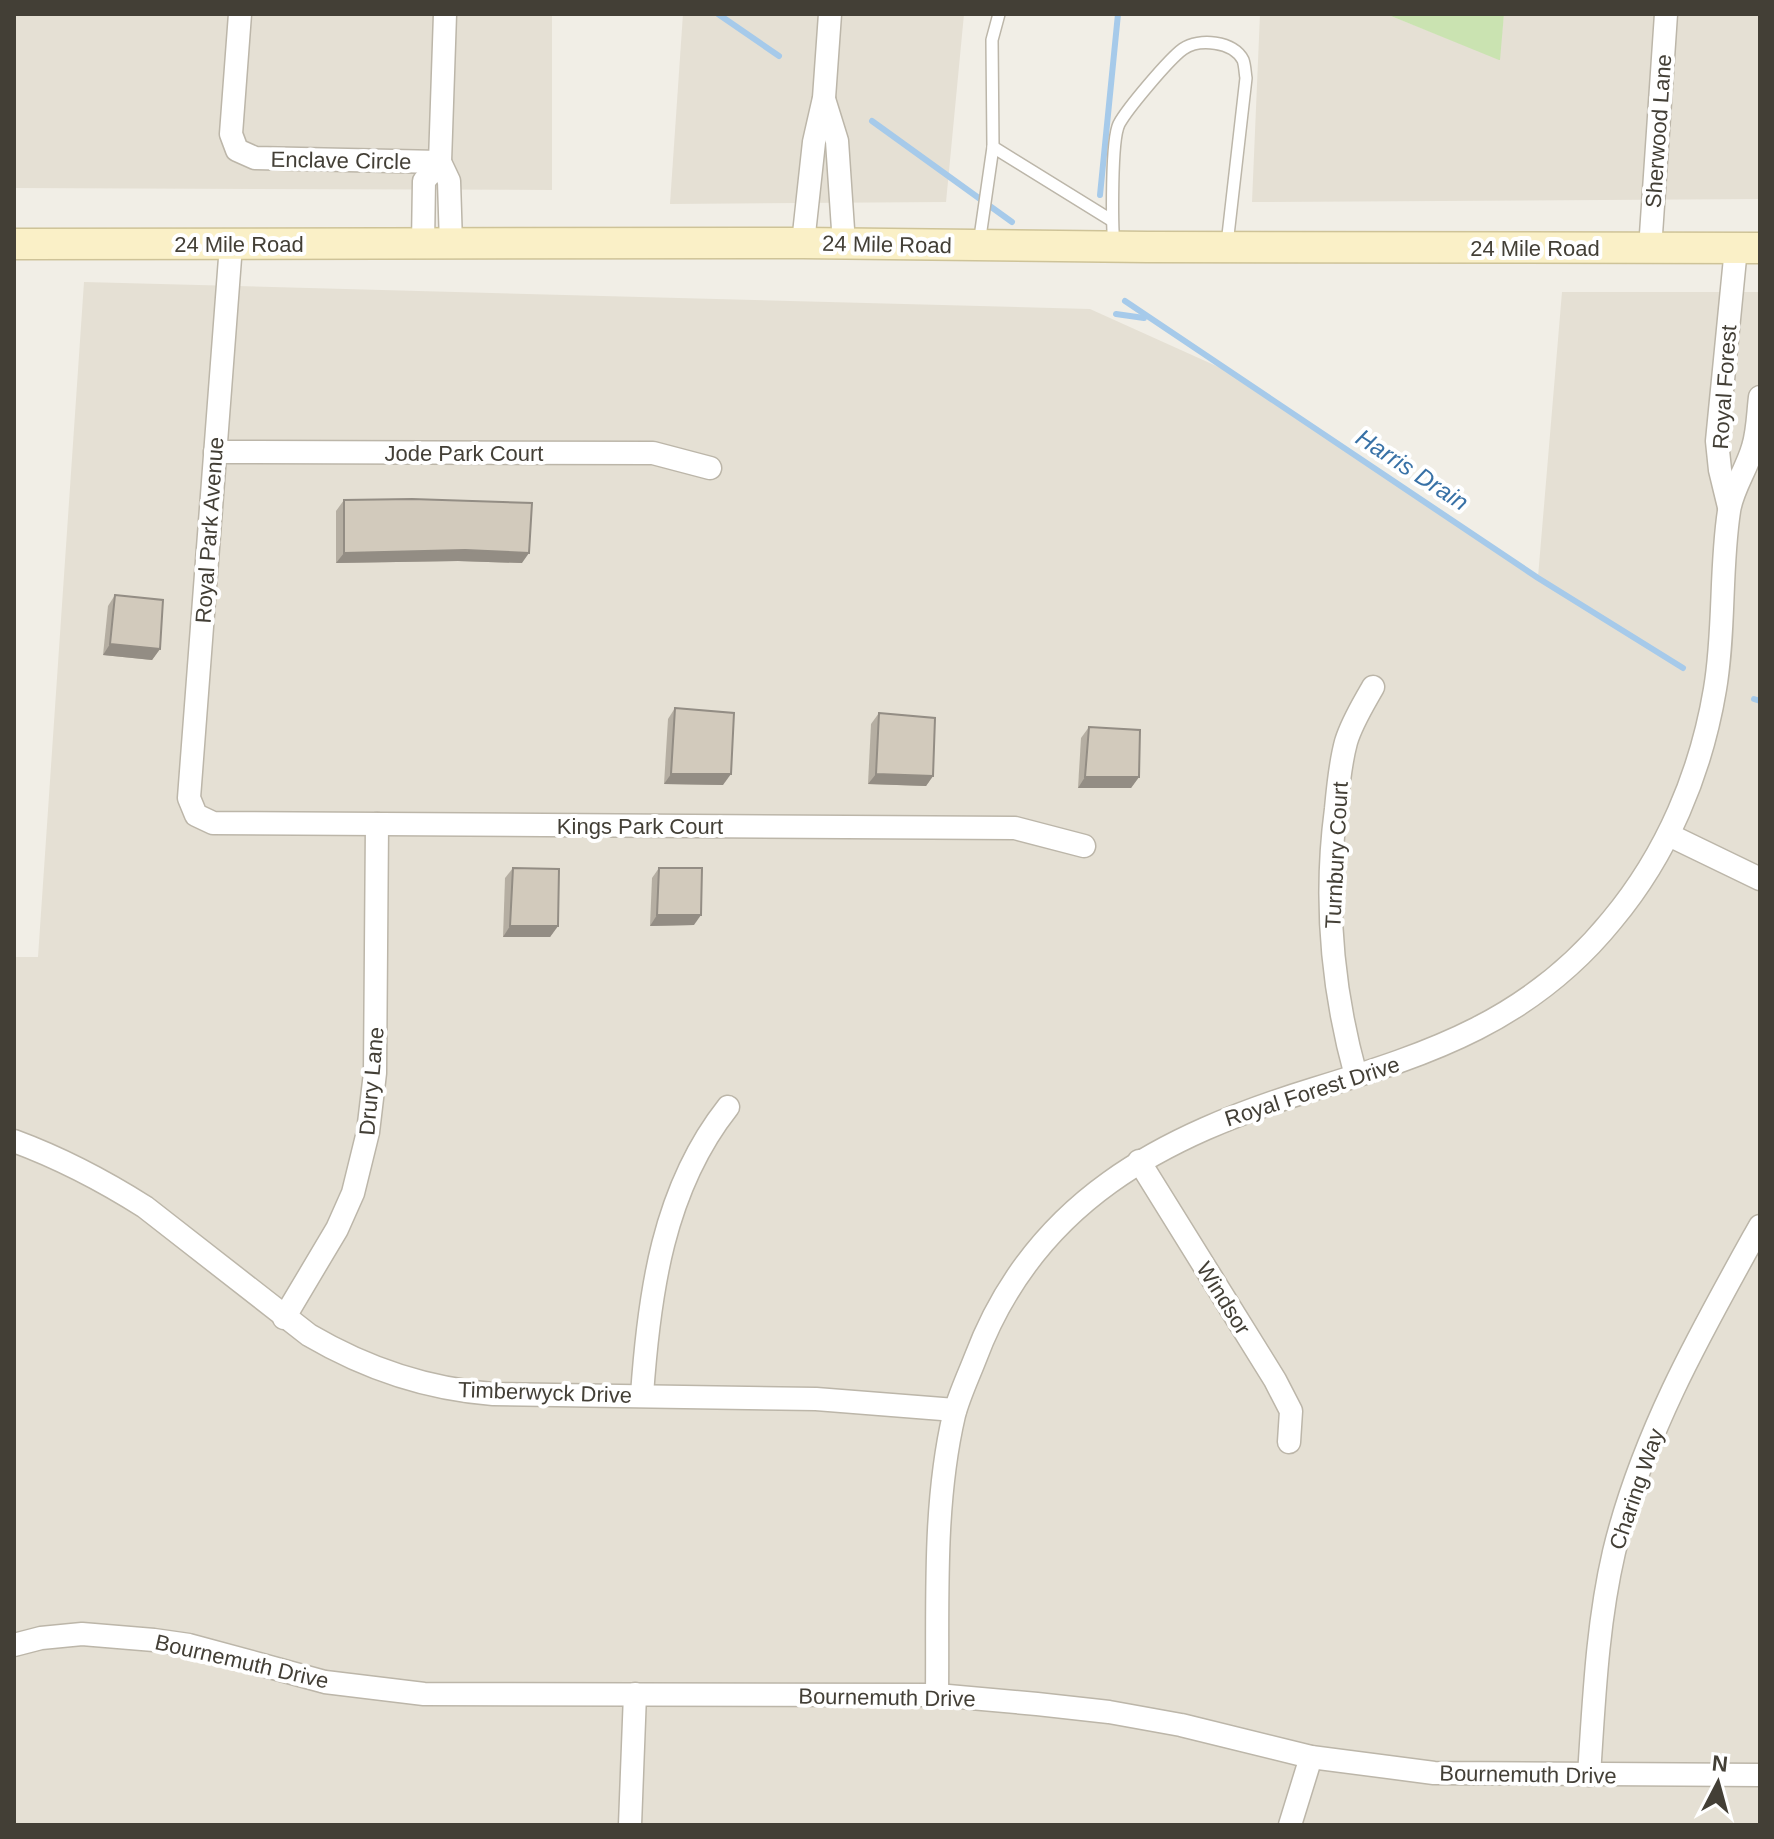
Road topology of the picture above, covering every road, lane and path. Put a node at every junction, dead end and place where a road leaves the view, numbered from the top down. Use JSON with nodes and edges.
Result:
{"nodes":[{"id":1,"x":240,"y":14,"type":"edge"},
{"id":2,"x":445,"y":14,"type":"edge"},
{"id":3,"x":830,"y":14,"type":"edge"},
{"id":4,"x":999,"y":14,"type":"edge"},
{"id":5,"x":1666,"y":14,"type":"edge"},
{"id":6,"x":824,"y":98,"type":"junction"},
{"id":7,"x":993,"y":147,"type":"junction"},
{"id":8,"x":440,"y":162,"type":"junction"},
{"id":9,"x":1113,"y":234,"type":"junction"},
{"id":10,"x":803,"y":243,"type":"junction"},
{"id":11,"x":14,"y":244,"type":"edge"},
{"id":12,"x":437,"y":244,"type":"junction"},
{"id":13,"x":844,"y":244,"type":"junction"},
{"id":14,"x":231,"y":245,"type":"junction"},
{"id":15,"x":978,"y":245,"type":"junction"},
{"id":16,"x":1226,"y":248,"type":"junction"},
{"id":17,"x":1748,"y":248,"type":"edge"},
{"id":18,"x":1650,"y":249,"type":"junction"},
{"id":19,"x":1760,"y":397,"type":"edge"},
{"id":20,"x":215,"y":452,"type":"junction"},
{"id":21,"x":710,"y":468,"type":"dead end"},
{"id":22,"x":1729,"y":507,"type":"junction"},
{"id":23,"x":1373,"y":687,"type":"dead end"},
{"id":24,"x":196,"y":815,"type":"joint"},
{"id":25,"x":377,"y":824,"type":"junction"},
{"id":26,"x":1669,"y":835,"type":"junction"},
{"id":27,"x":1084,"y":846,"type":"dead end"},
{"id":28,"x":1760,"y":879,"type":"edge"},
{"id":29,"x":1356,"y":1076,"type":"junction"},
{"id":30,"x":728,"y":1107,"type":"dead end"},
{"id":31,"x":14,"y":1141,"type":"edge"},
{"id":32,"x":1139,"y":1161,"type":"junction"},
{"id":33,"x":1760,"y":1226,"type":"edge"},
{"id":34,"x":284,"y":1318,"type":"junction"},
{"id":35,"x":642,"y":1395,"type":"junction"},
{"id":36,"x":955,"y":1410,"type":"junction"},
{"id":37,"x":1289,"y":1442,"type":"dead end"},
{"id":38,"x":14,"y":1645,"type":"edge"},
{"id":39,"x":635,"y":1694,"type":"junction"},
{"id":40,"x":937,"y":1695,"type":"junction"},
{"id":41,"x":1311,"y":1757,"type":"junction"},
{"id":42,"x":1589,"y":1775,"type":"junction"},
{"id":43,"x":1760,"y":1775,"type":"edge"},
{"id":44,"x":630,"y":1825,"type":"edge"},
{"id":45,"x":1290,"y":1825,"type":"edge"}],
"edges":[{"from":1,"to":8,"type":"street","name":"Enclave Circle"},
{"from":2,"to":8,"type":"street","name":"Enclave Circle"},
{"from":3,"to":6,"type":"street"},
{"from":4,"to":7,"type":"lane"},
{"from":5,"to":18,"type":"street","name":"Sherwood Lane"},
{"from":6,"to":10,"type":"street"},
{"from":6,"to":13,"type":"street"},
{"from":7,"to":9,"type":"lane"},
{"from":7,"to":15,"type":"lane"},
{"from":8,"to":12,"type":"street","name":"Enclave Circle"},
{"from":9,"to":15,"type":"street","name":"24 Mile Road"},
{"from":9,"to":16,"type":"street","name":"24 Mile Road"},
{"from":9,"to":16,"type":"lane"},
{"from":10,"to":12,"type":"street","name":"24 Mile Road"},
{"from":10,"to":13,"type":"street","name":"24 Mile Road"},
{"from":11,"to":14,"type":"street","name":"24 Mile Road"},
{"from":12,"to":14,"type":"street","name":"24 Mile Road"},
{"from":13,"to":15,"type":"street","name":"24 Mile Road"},
{"from":14,"to":20,"type":"street","name":"Royal Park Avenue"},
{"from":16,"to":18,"type":"street","name":"24 Mile Road"},
{"from":17,"to":18,"type":"street","name":"24 Mile Road"},
{"from":17,"to":22,"type":"street","name":"Royal Forest"},
{"from":19,"to":22,"type":"street","name":"Royal Forest"},
{"from":20,"to":21,"type":"street","name":"Jode Park Court"},
{"from":20,"to":24,"type":"street","name":"Royal Park Avenue"},
{"from":22,"to":26,"type":"street","name":"Royal Forest Drive"},
{"from":23,"to":29,"type":"street","name":"Turnbury Court"},
{"from":24,"to":25,"type":"street","name":"Kings Park Court"},
{"from":25,"to":27,"type":"street","name":"Kings Park Court"},
{"from":25,"to":34,"type":"street","name":"Drury Lane"},
{"from":26,"to":28,"type":"street"},
{"from":26,"to":29,"type":"street","name":"Royal Forest Drive"},
{"from":29,"to":32,"type":"street","name":"Royal Forest Drive"},
{"from":30,"to":35,"type":"street"},
{"from":31,"to":34,"type":"street","name":"Timberwyck Drive"},
{"from":32,"to":36,"type":"street","name":"Royal Forest Drive"},
{"from":32,"to":37,"type":"street","name":"Windsor"},
{"from":33,"to":42,"type":"street","name":"Charing Way"},
{"from":34,"to":35,"type":"street","name":"Timberwyck Drive"},
{"from":35,"to":36,"type":"street","name":"Timberwyck Drive"},
{"from":36,"to":40,"type":"street","name":"Royal Forest Drive"},
{"from":38,"to":39,"type":"street","name":"Bournemuth Drive"},
{"from":39,"to":40,"type":"street","name":"Bournemuth Drive"},
{"from":39,"to":44,"type":"street"},
{"from":40,"to":41,"type":"street","name":"Bournemuth Drive"},
{"from":41,"to":42,"type":"street","name":"Bournemuth Drive"},
{"from":41,"to":45,"type":"street"},
{"from":42,"to":43,"type":"street","name":"Bournemuth Drive"}]}
